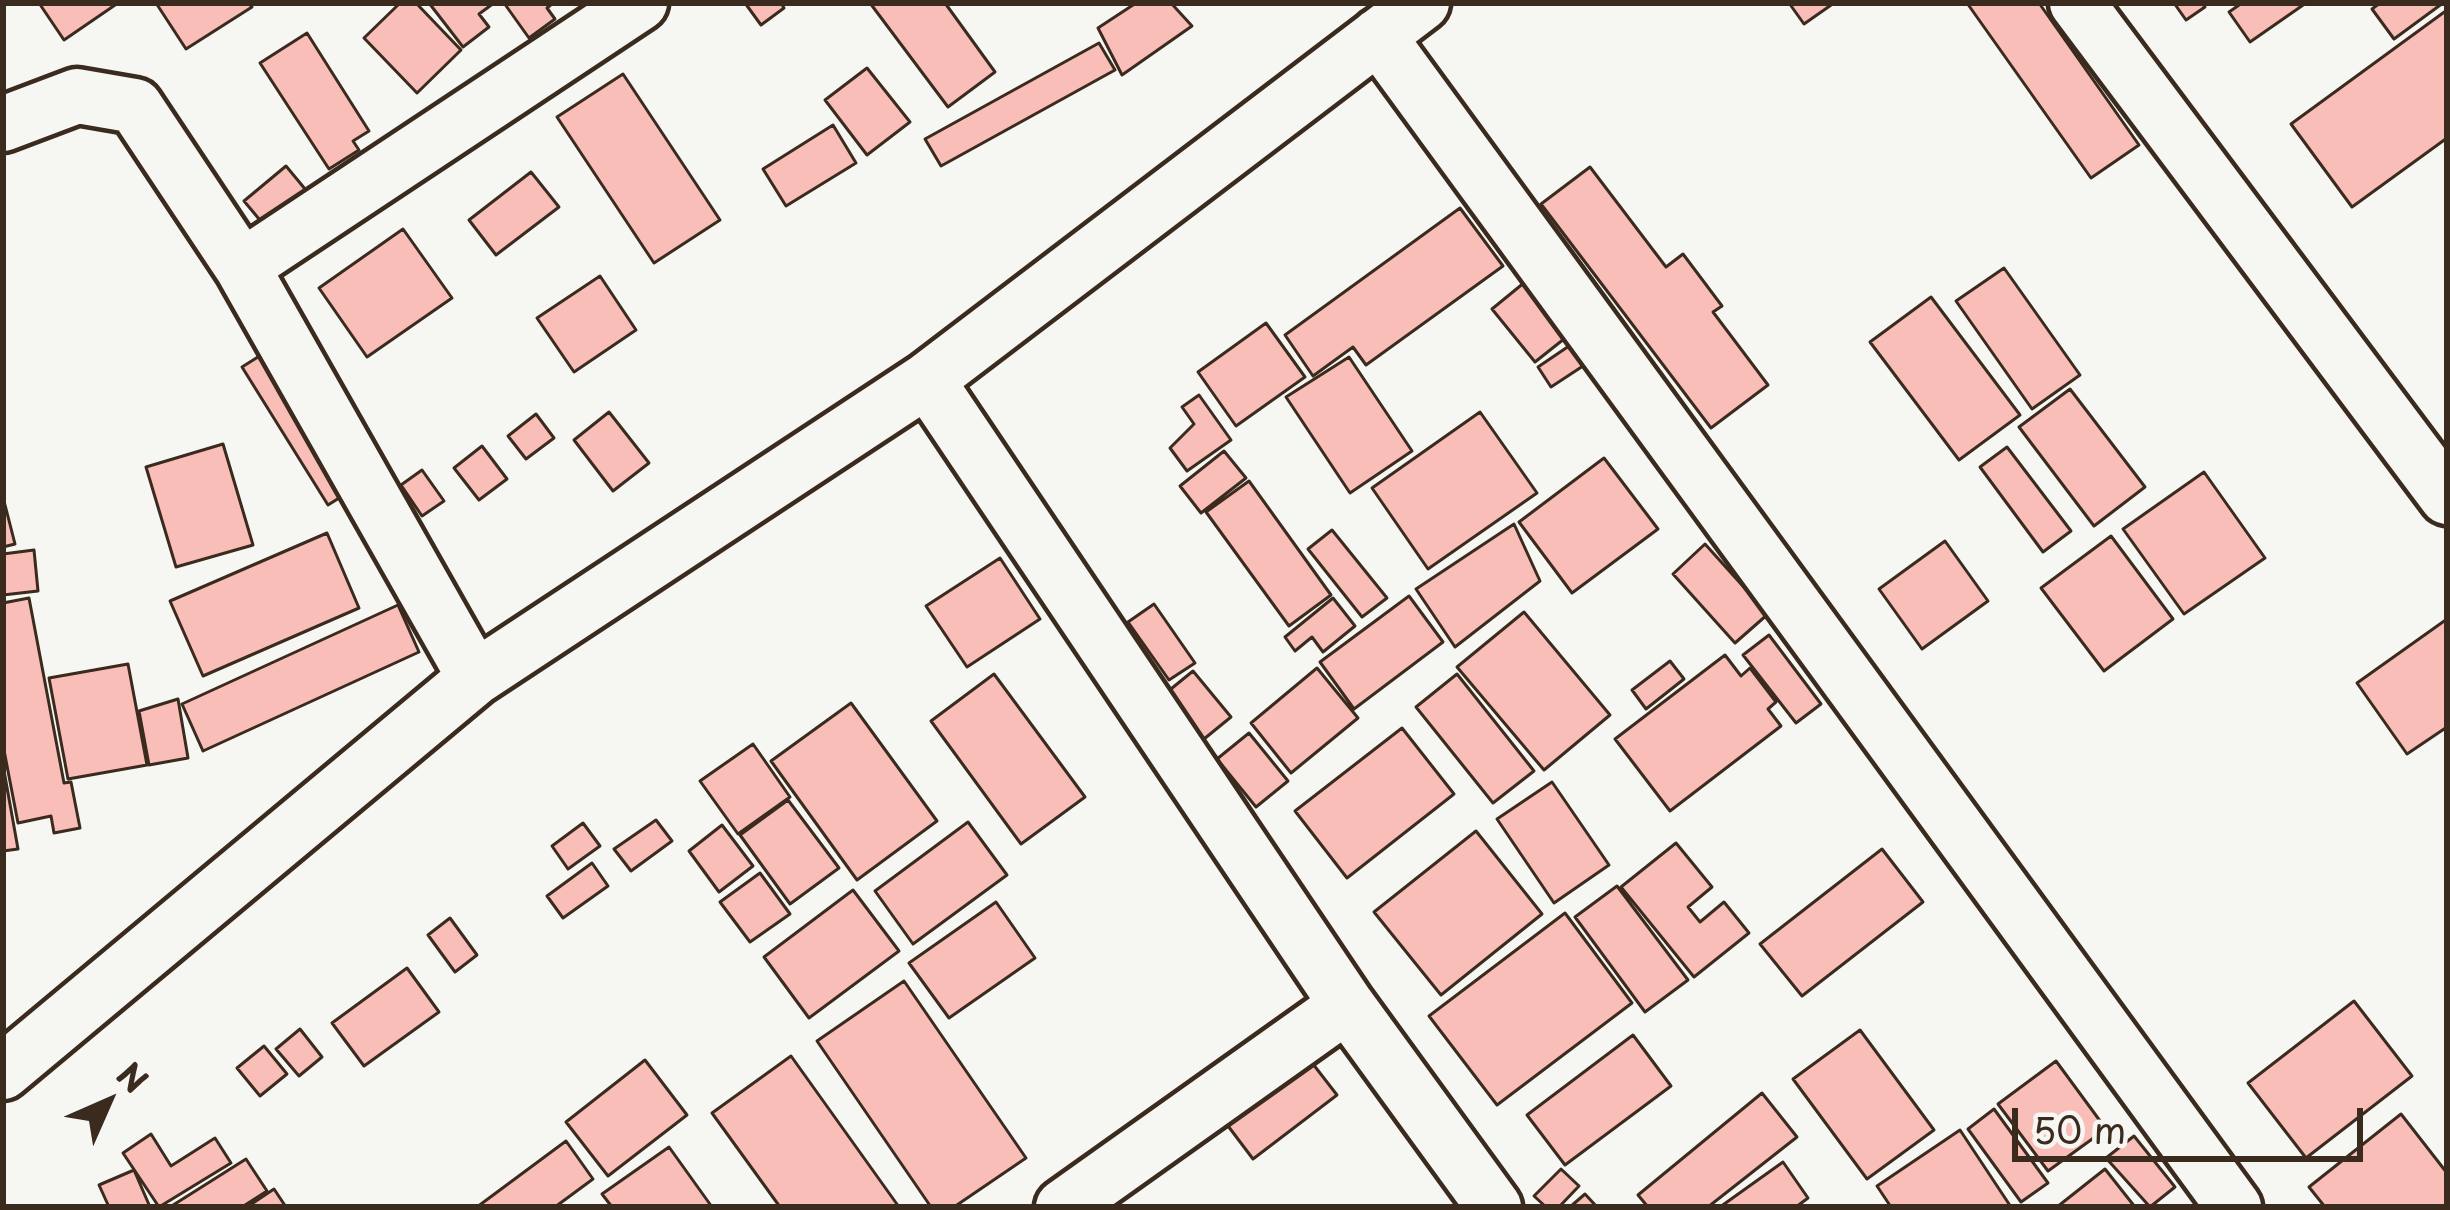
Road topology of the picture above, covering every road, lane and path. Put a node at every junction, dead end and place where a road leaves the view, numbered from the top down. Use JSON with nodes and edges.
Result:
{"nodes":[{"id":1,"x":640,"y":3,"type":"edge"},
{"id":2,"x":1422,"y":3,"type":"edge"},
{"id":3,"x":2077,"y":3,"type":"edge"},
{"id":4,"x":1378,"y":36,"type":"junction"},
{"id":5,"x":3,"y":124,"type":"edge"},
{"id":6,"x":242,"y":268,"type":"junction"},
{"id":7,"x":927,"y":380,"type":"junction"},
{"id":8,"x":2447,"y":496,"type":"edge"},
{"id":9,"x":475,"y":678,"type":"junction"},
{"id":10,"x":1347,"y":1005,"type":"junction"},
{"id":11,"x":3,"y":1072,"type":"edge"},
{"id":12,"x":1064,"y":1207,"type":"edge"},
{"id":13,"x":1494,"y":1207,"type":"edge"},
{"id":14,"x":2234,"y":1207,"type":"edge"}],
"edges":[{"from":1,"to":6,"type":"street"},
{"from":2,"to":4,"type":"street"},
{"from":3,"to":8,"type":"street"},
{"from":4,"to":7,"type":"street"},
{"from":4,"to":14,"type":"street"},
{"from":5,"to":6,"type":"street"},
{"from":6,"to":9,"type":"street"},
{"from":7,"to":9,"type":"street"},
{"from":7,"to":10,"type":"street"},
{"from":9,"to":11,"type":"street"},
{"from":10,"to":12,"type":"street"},
{"from":10,"to":13,"type":"street"}]}
